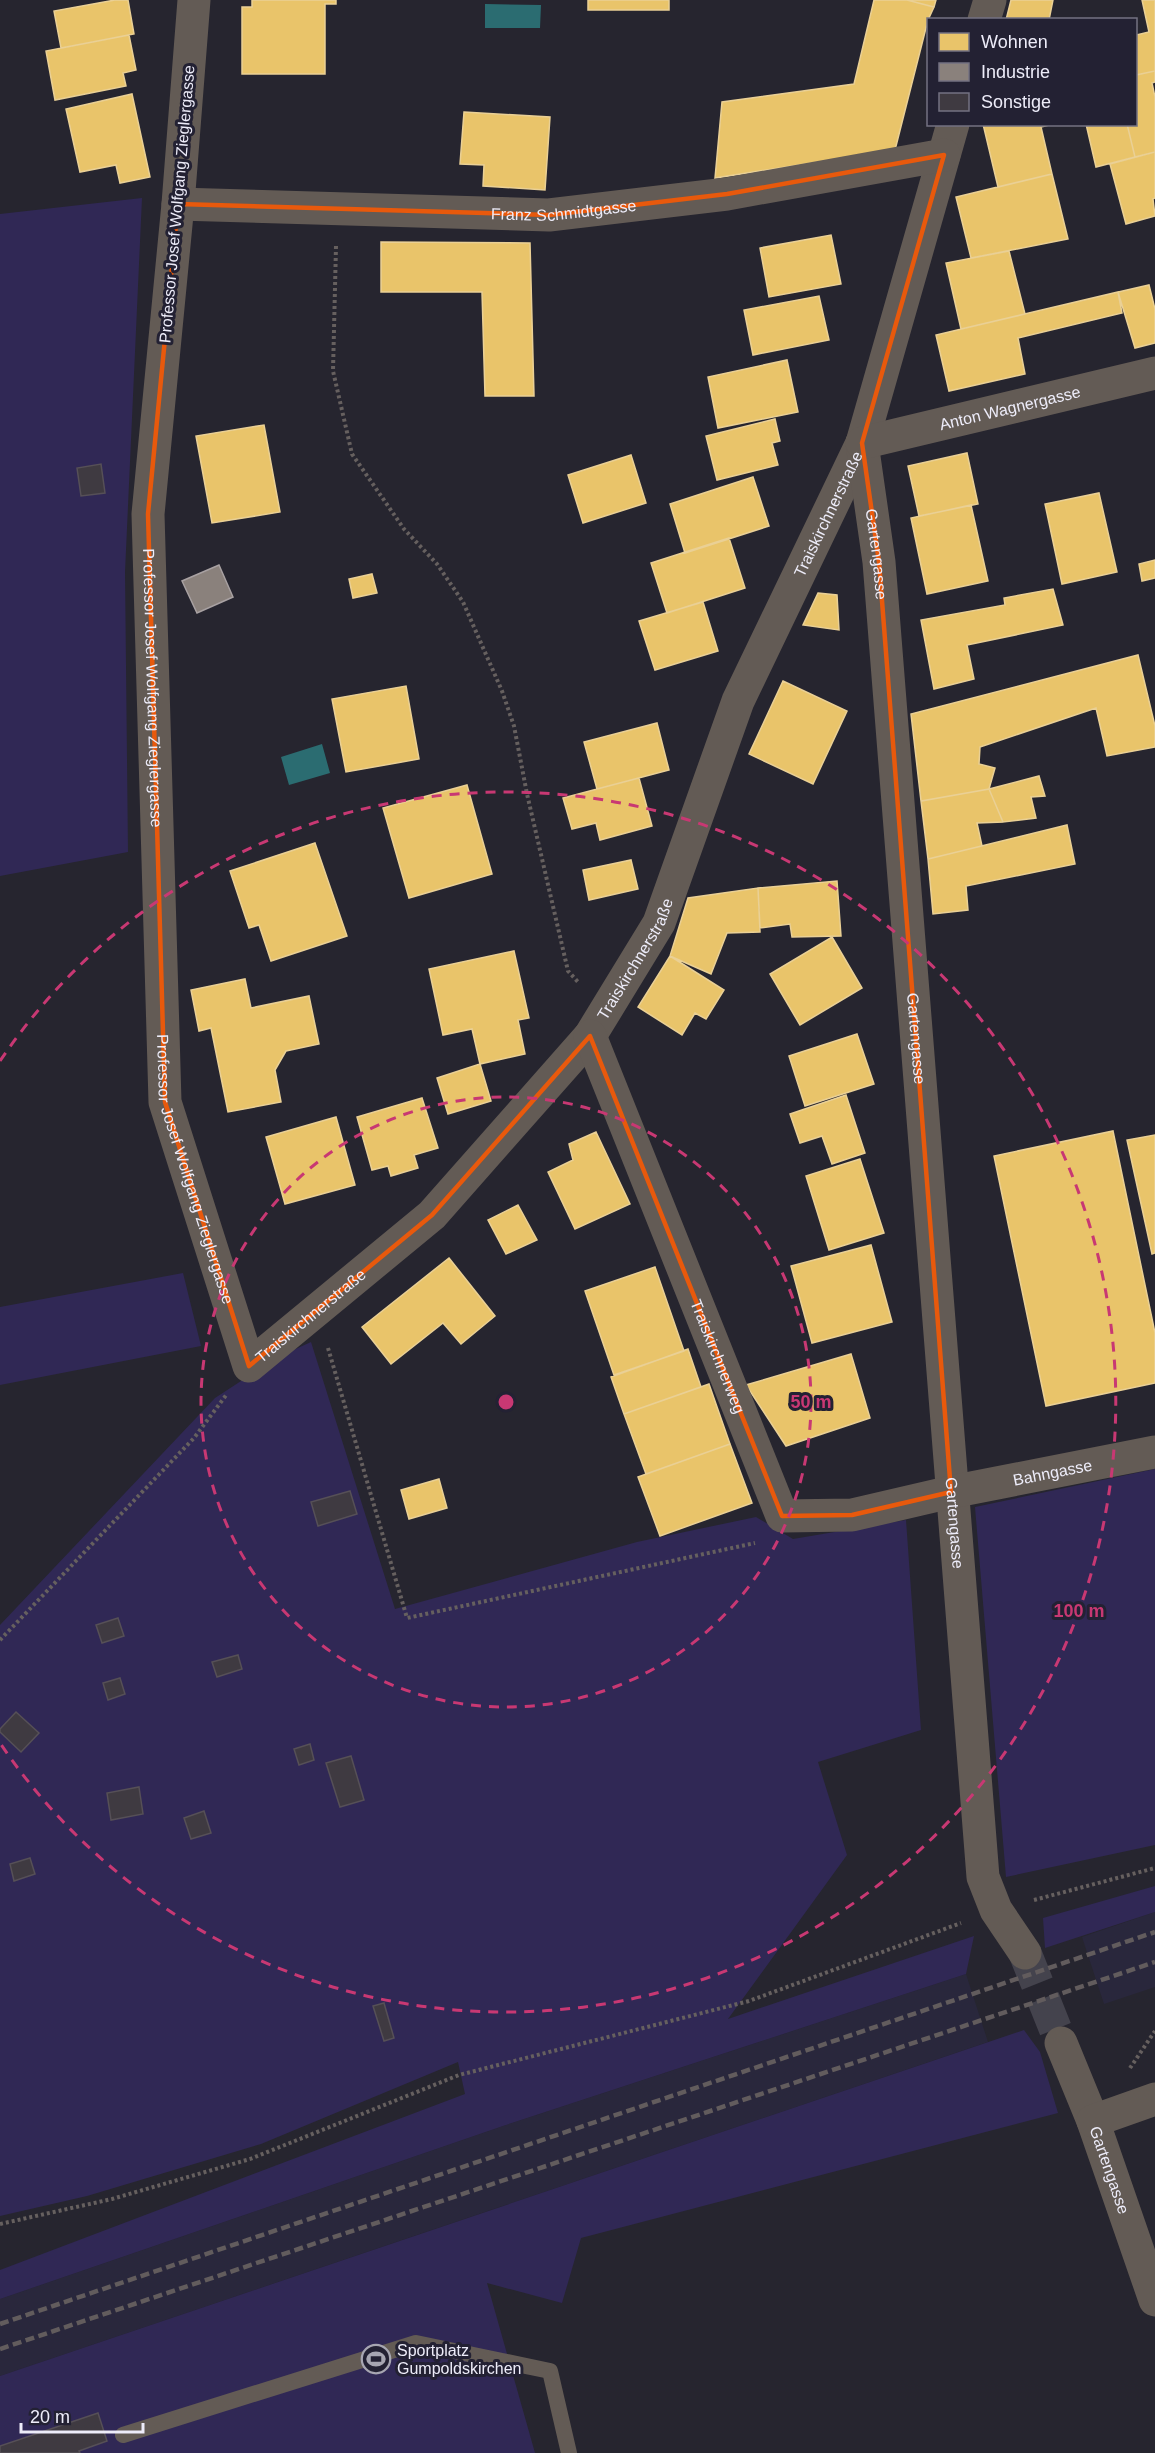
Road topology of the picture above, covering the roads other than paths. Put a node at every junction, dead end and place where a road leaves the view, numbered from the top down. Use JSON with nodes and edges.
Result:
{"nodes":[{"id":1,"x":194,"y":0,"type":"edge"},
{"id":2,"x":990,"y":0,"type":"edge"},
{"id":3,"x":985,"y":18,"type":"edge"},
{"id":4,"x":948,"y":140,"type":"edge"},
{"id":5,"x":178,"y":204,"type":"junction"},
{"id":6,"x":1155,"y":373,"type":"edge"},
{"id":7,"x":862,"y":443,"type":"junction"},
{"id":8,"x":597,"y":1024,"type":"junction"},
{"id":9,"x":249,"y":1366,"type":"joint"},
{"id":10,"x":1155,"y":1452,"type":"edge"},
{"id":11,"x":951,"y":1492,"type":"junction"},
{"id":12,"x":1025,"y":1953,"type":"tunnel mouth"},
{"id":13,"x":1061,"y":2043,"type":"tunnel mouth"},
{"id":14,"x":1155,"y":2099,"type":"edge"},
{"id":15,"x":1093,"y":2121,"type":"junction"},
{"id":16,"x":1155,"y":2300,"type":"edge"},
{"id":17,"x":123,"y":2435,"type":"dead end"},
{"id":18,"x":569,"y":2453,"type":"edge"}],
"edges":[{"from":1,"to":5,"type":"street","name":"Professor Josef Wolfgang Zieglergasse"},
{"from":2,"to":3,"type":"street"},
{"from":4,"to":5,"type":"street","name":"Franz Schmidtgasse"},
{"from":4,"to":7,"type":"street","name":"Gartengasse"},
{"from":5,"to":9,"type":"street","name":"Professor Josef Wolfgang Zieglergasse"},
{"from":6,"to":7,"type":"street","name":"Anton Wagnergasse"},
{"from":7,"to":8,"type":"street","name":"Traiskirchnerstraße"},
{"from":7,"to":11,"type":"street","name":"Gartengasse"},
{"from":8,"to":9,"type":"street","name":"Traiskirchnerstraße"},
{"from":8,"to":11,"type":"street","name":"Traiskirchnerweg"},
{"from":10,"to":11,"type":"street","name":"Bahngasse"},
{"from":11,"to":12,"type":"street","name":"Gartengasse"},
{"from":13,"to":15,"type":"street","name":"Gartengasse"},
{"from":14,"to":15,"type":"street"},
{"from":15,"to":16,"type":"street","name":"Gartengasse"},
{"from":17,"to":18,"type":"lane"}]}
